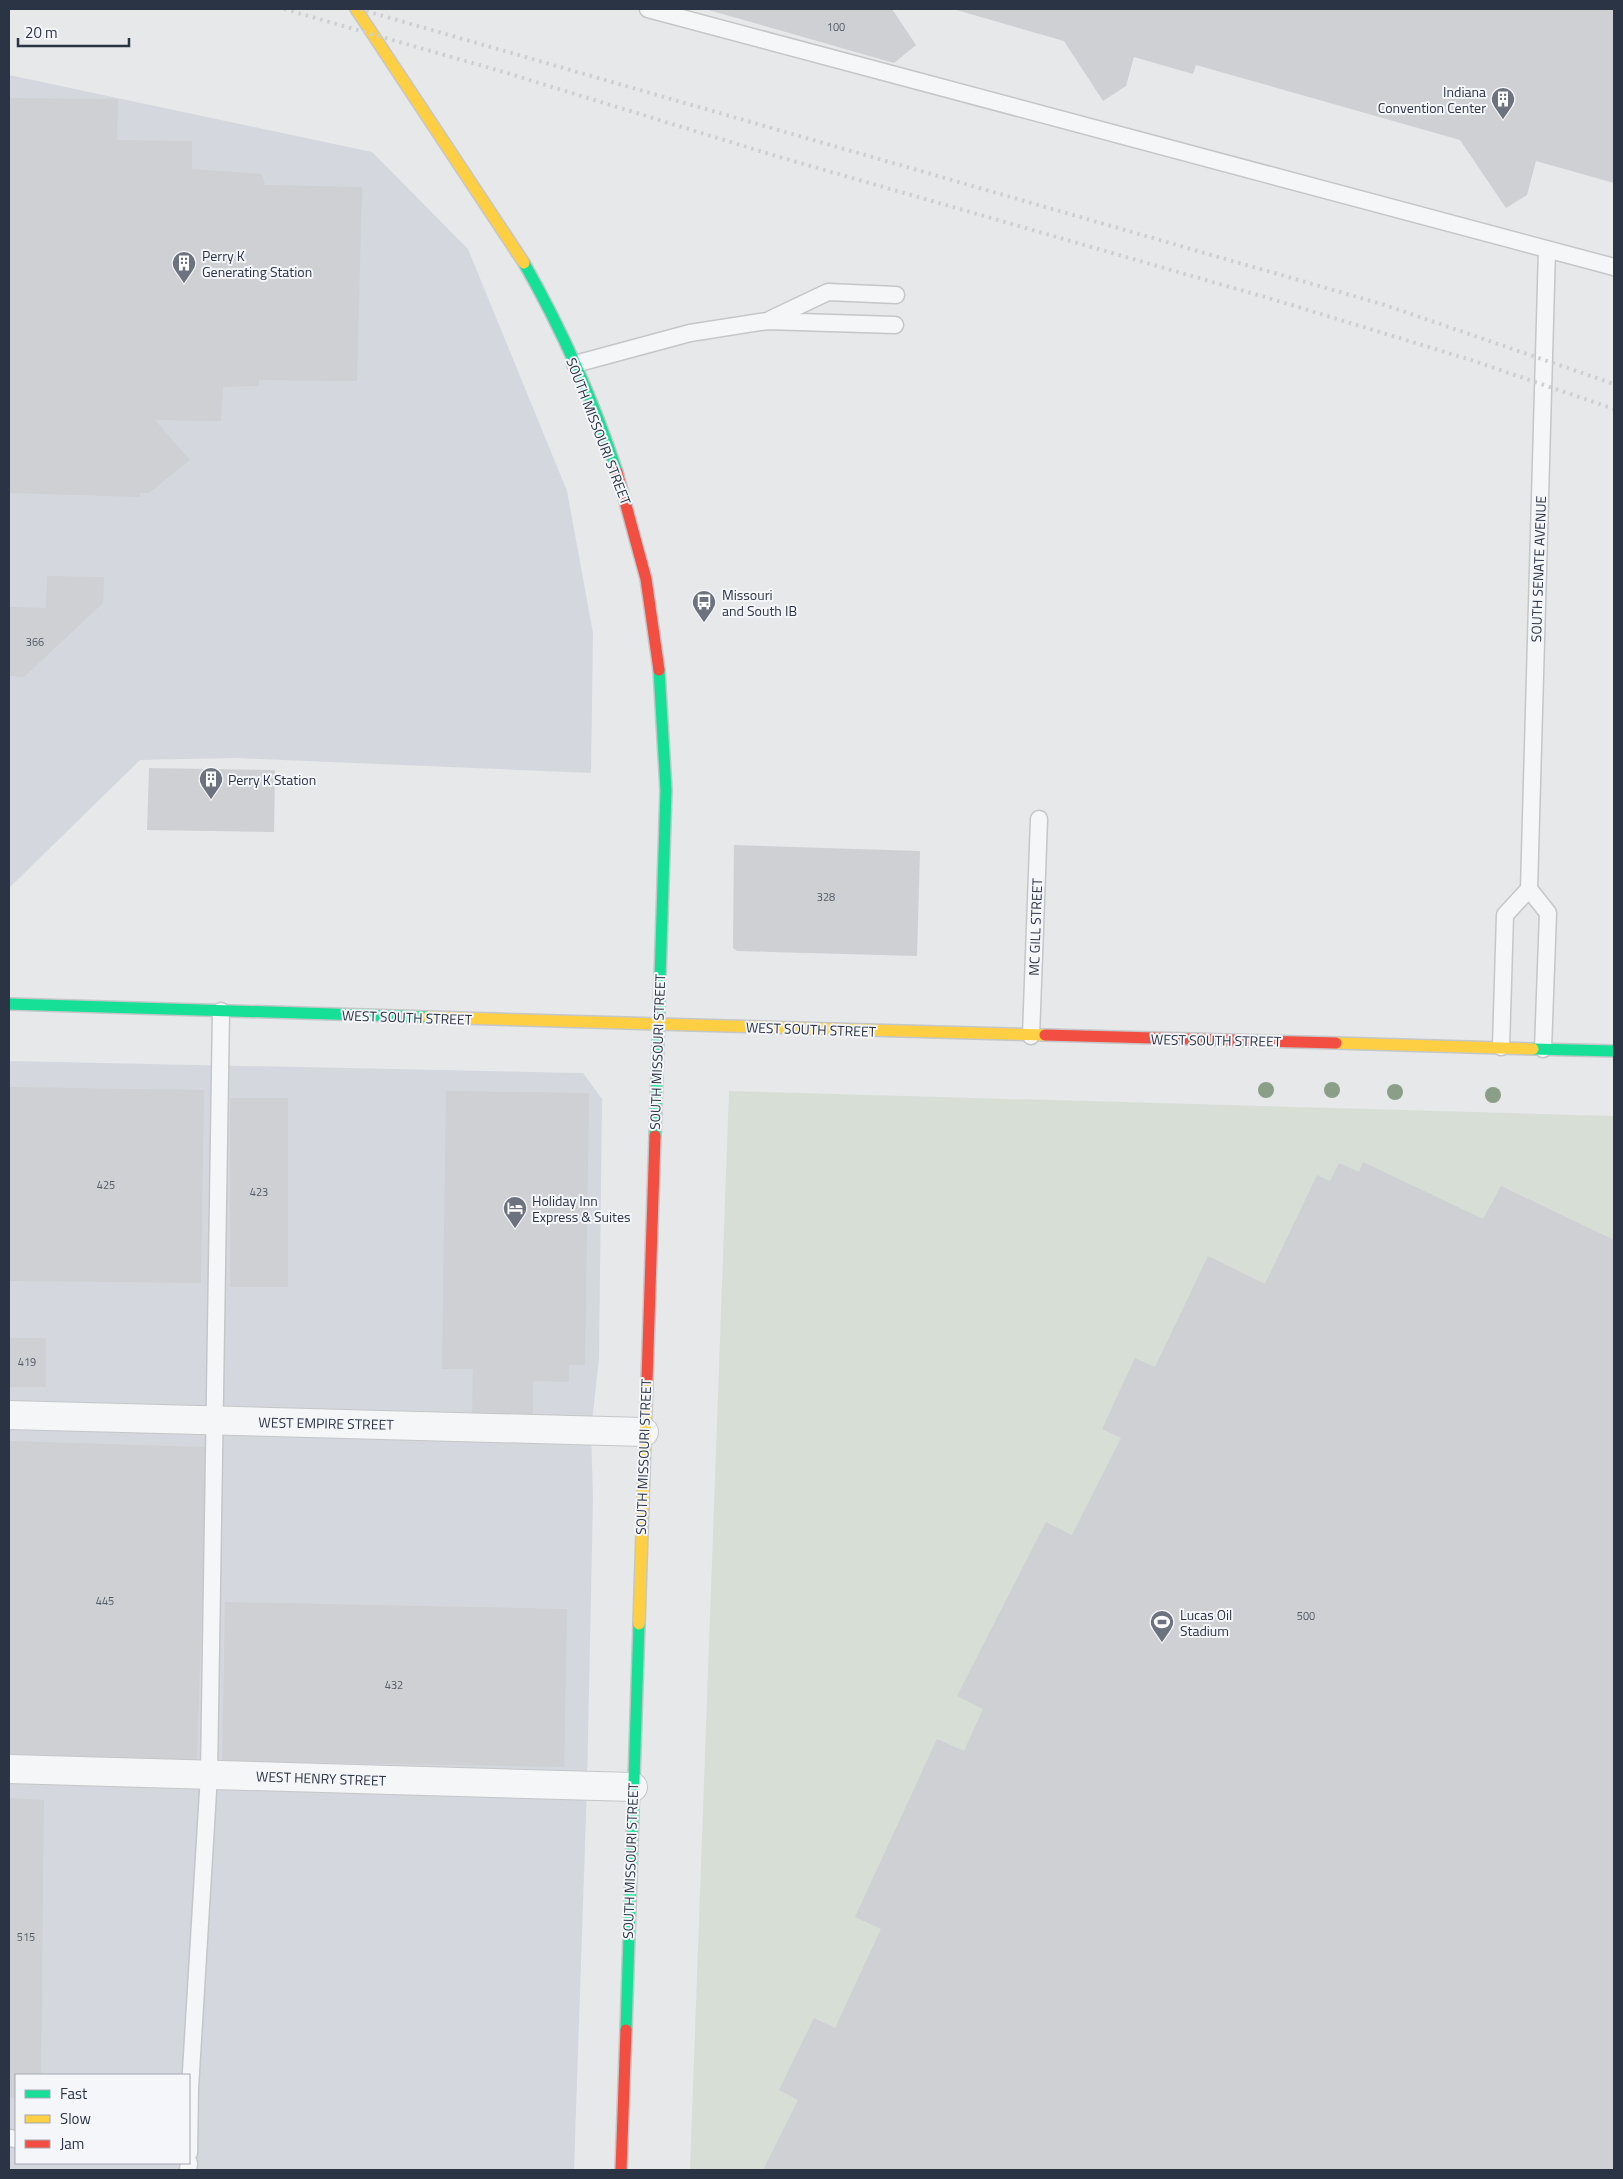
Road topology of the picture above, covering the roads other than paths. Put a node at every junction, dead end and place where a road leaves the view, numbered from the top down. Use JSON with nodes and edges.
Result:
{"nodes":[{"id":1,"x":356,"y":9,"type":"edge"},
{"id":2,"x":648,"y":9,"type":"edge"},
{"id":3,"x":1547,"y":249,"type":"junction"},
{"id":4,"x":1614,"y":267,"type":"edge"},
{"id":5,"x":896,"y":295,"type":"dead end"},
{"id":6,"x":767,"y":321,"type":"junction"},
{"id":7,"x":895,"y":325,"type":"dead end"},
{"id":8,"x":575,"y":364,"type":"junction"},
{"id":9,"x":1039,"y":819,"type":"dead end"},
{"id":10,"x":1529,"y":889,"type":"junction"},
{"id":11,"x":9,"y":1004,"type":"edge"},
{"id":12,"x":221,"y":1011,"type":"junction"},
{"id":13,"x":658,"y":1024,"type":"junction"},
{"id":14,"x":1031,"y":1036,"type":"junction"},
{"id":15,"x":1501,"y":1047,"type":"junction"},
{"id":16,"x":1543,"y":1049,"type":"junction"},
{"id":17,"x":1614,"y":1051,"type":"edge"},
{"id":18,"x":9,"y":1415,"type":"edge"},
{"id":19,"x":215,"y":1420,"type":"junction"},
{"id":20,"x":644,"y":1432,"type":"junction"},
{"id":21,"x":9,"y":1769,"type":"edge"},
{"id":22,"x":209,"y":1775,"type":"junction"},
{"id":23,"x":633,"y":1786,"type":"junction"},
{"id":24,"x":190,"y":2088,"type":"edge"},
{"id":25,"x":621,"y":2170,"type":"edge"}],
"edges":[{"from":1,"to":8,"type":"main road","name":"SOUTH MISSOURI STREET"},
{"from":2,"to":3,"type":"lane"},
{"from":3,"to":4,"type":"lane"},
{"from":3,"to":10,"type":"lane","name":"SOUTH SENATE AVENUE"},
{"from":5,"to":6,"type":"lane"},
{"from":6,"to":7,"type":"lane"},
{"from":6,"to":8,"type":"lane"},
{"from":8,"to":13,"type":"main road","name":"SOUTH MISSOURI STREET"},
{"from":9,"to":14,"type":"lane","name":"MC GILL STREET"},
{"from":10,"to":15,"type":"lane"},
{"from":10,"to":16,"type":"lane"},
{"from":11,"to":12,"type":"main road","name":"WEST SOUTH STREET"},
{"from":12,"to":13,"type":"main road","name":"WEST SOUTH STREET"},
{"from":12,"to":19,"type":"lane"},
{"from":13,"to":14,"type":"main road","name":"WEST SOUTH STREET"},
{"from":13,"to":20,"type":"main road","name":"SOUTH MISSOURI STREET"},
{"from":14,"to":15,"type":"main road","name":"WEST SOUTH STREET"},
{"from":15,"to":16,"type":"main road","name":"WEST SOUTH STREET"},
{"from":16,"to":17,"type":"main road","name":"WEST SOUTH STREET"},
{"from":18,"to":19,"type":"street","name":"WEST EMPIRE STREET"},
{"from":19,"to":20,"type":"street","name":"WEST EMPIRE STREET"},
{"from":19,"to":22,"type":"lane"},
{"from":20,"to":23,"type":"main road","name":"SOUTH MISSOURI STREET"},
{"from":21,"to":22,"type":"street","name":"WEST HENRY STREET"},
{"from":22,"to":23,"type":"street","name":"WEST HENRY STREET"},
{"from":22,"to":24,"type":"lane"},
{"from":23,"to":25,"type":"main road","name":"SOUTH MISSOURI STREET"}]}
